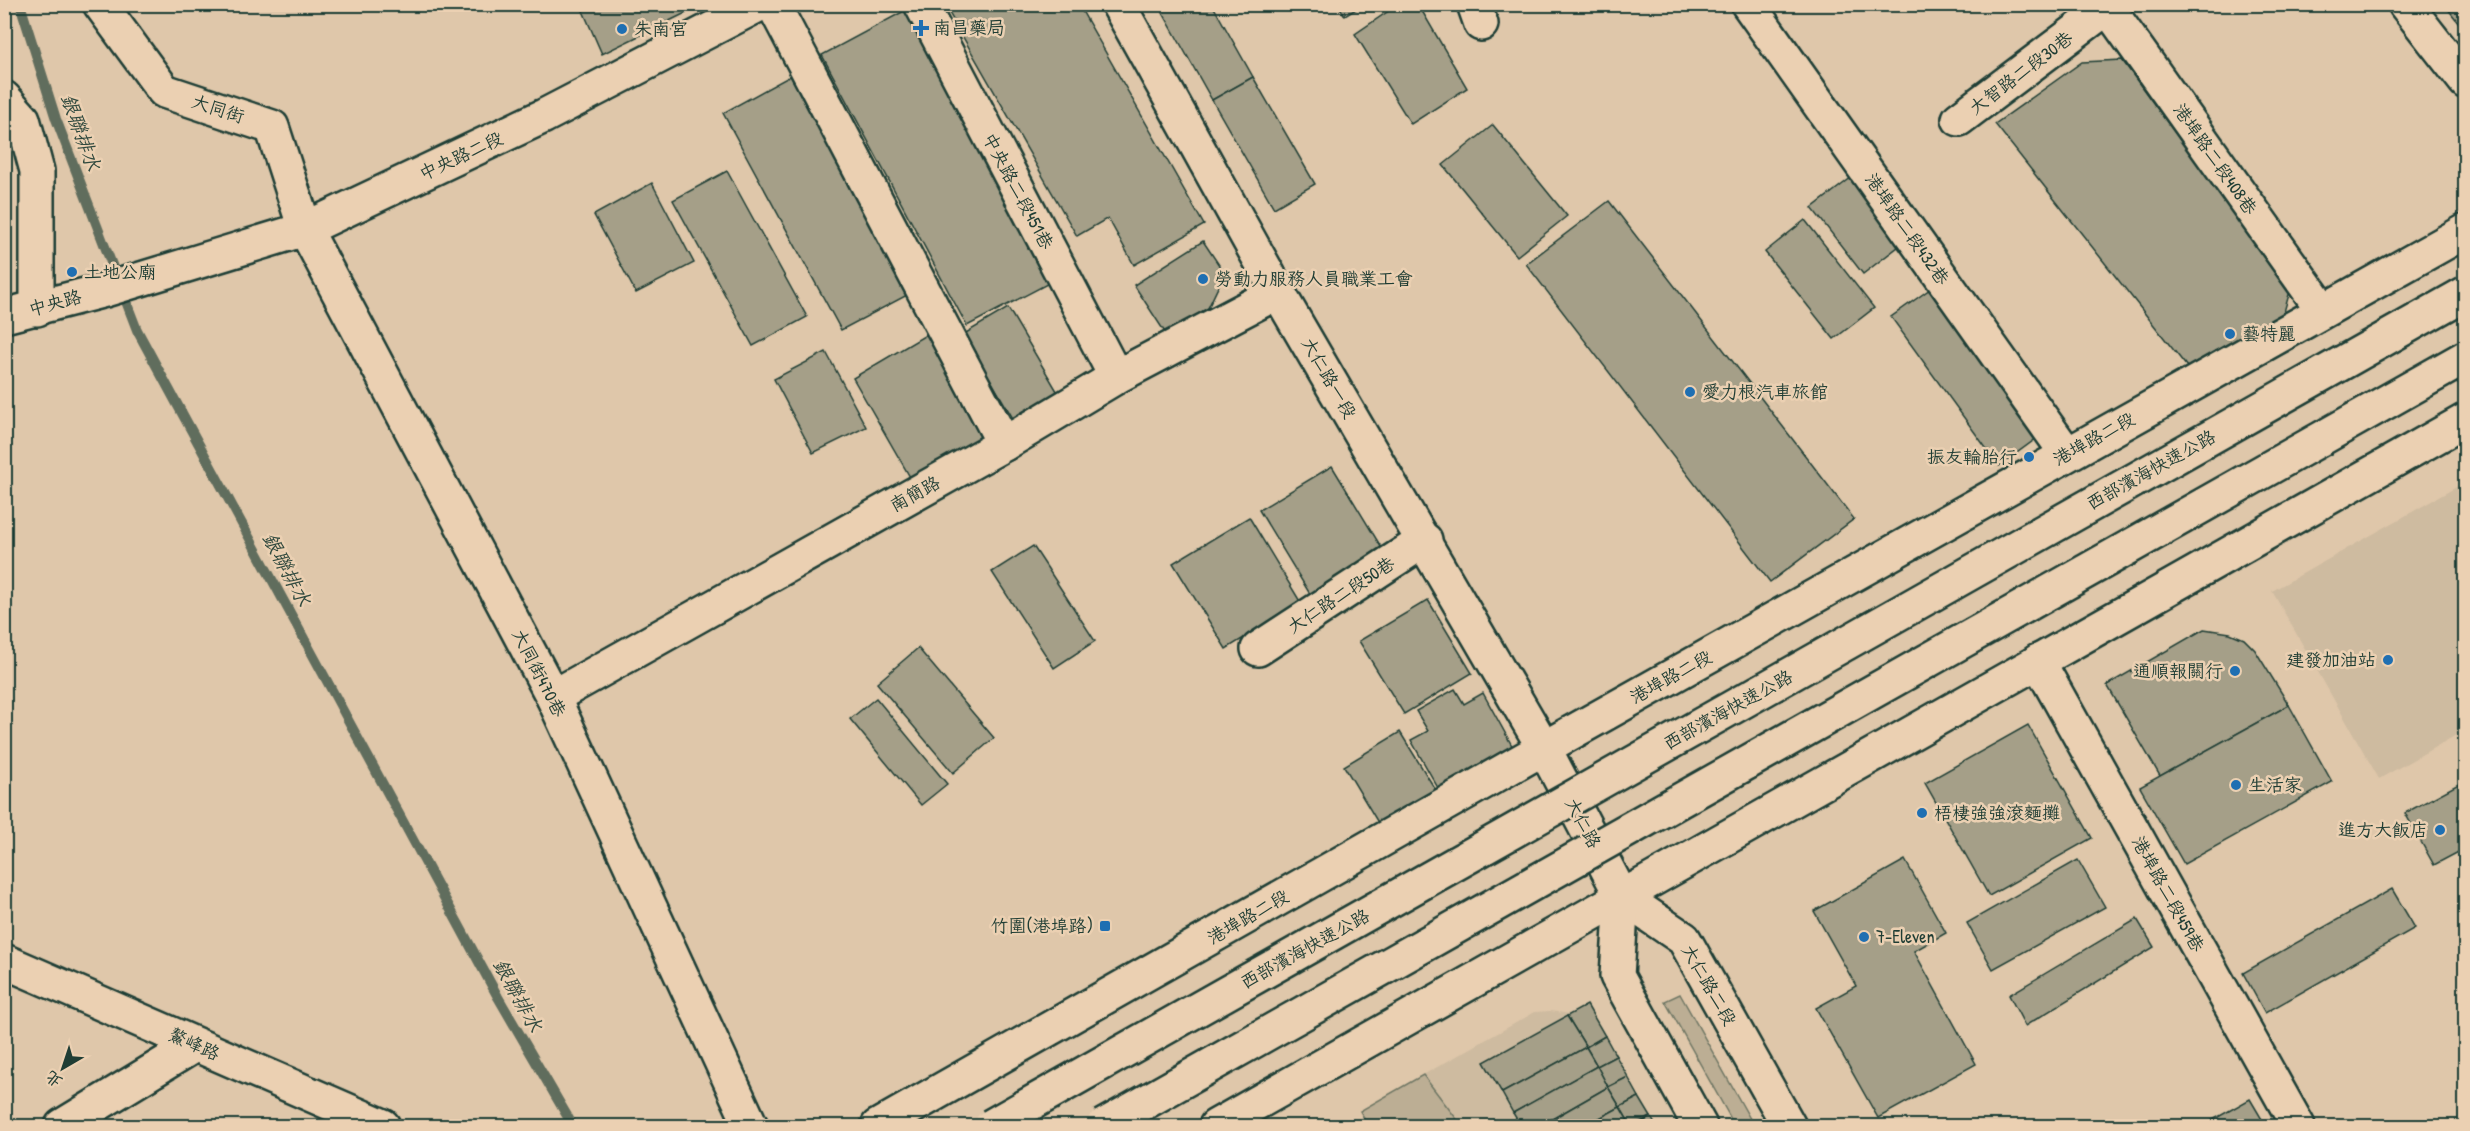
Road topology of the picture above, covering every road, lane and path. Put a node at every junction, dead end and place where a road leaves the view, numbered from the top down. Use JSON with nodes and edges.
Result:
{"nodes":[{"id":1,"x":100,"y":4,"type":"edge"},
{"id":2,"x":760,"y":4,"type":"edge"},
{"id":3,"x":773,"y":4,"type":"edge"},
{"id":4,"x":921,"y":4,"type":"edge"},
{"id":5,"x":1118,"y":4,"type":"edge"},
{"id":6,"x":1748,"y":4,"type":"edge"},
{"id":7,"x":2405,"y":4,"type":"edge"},
{"id":8,"x":2110,"y":6,"type":"edge"},
{"id":9,"x":2466,"y":82,"type":"edge"},
{"id":10,"x":4,"y":99,"type":"edge"},
{"id":11,"x":1959,"y":119,"type":"dead end"},
{"id":12,"x":306,"y":229,"type":"junction"},
{"id":13,"x":2466,"y":231,"type":"edge"},
{"id":14,"x":150,"y":277,"type":"joint"},
{"id":15,"x":1278,"y":292,"type":"junction"},
{"id":16,"x":2466,"y":293,"type":"edge"},
{"id":17,"x":37,"y":309,"type":"junction"},
{"id":18,"x":2323,"y":310,"type":"junction"},
{"id":19,"x":4,"y":316,"type":"edge"},
{"id":20,"x":2466,"y":357,"type":"edge"},
{"id":21,"x":1116,"y":377,"type":"junction"},
{"id":22,"x":2465,"y":422,"type":"edge"},
{"id":23,"x":1004,"y":444,"type":"junction"},
{"id":24,"x":2067,"y":454,"type":"junction"},
{"id":25,"x":1425,"y":540,"type":"junction"},
{"id":26,"x":1258,"y":648,"type":"dead end"},
{"id":27,"x":2038,"y":661,"type":"junction"},
{"id":28,"x":553,"y":697,"type":"junction"},
{"id":29,"x":1544,"y":748,"type":"junction"},
{"id":30,"x":1622,"y":897,"type":"junction"},
{"id":31,"x":4,"y":961,"type":"edge"},
{"id":32,"x":195,"y":1045,"type":"junction"},
{"id":33,"x":62,"y":1126,"type":"edge"},
{"id":34,"x":383,"y":1126,"type":"edge"},
{"id":35,"x":751,"y":1126,"type":"edge"},
{"id":36,"x":878,"y":1126,"type":"edge"},
{"id":37,"x":991,"y":1126,"type":"edge"},
{"id":38,"x":1104,"y":1126,"type":"edge"},
{"id":39,"x":1216,"y":1126,"type":"edge"},
{"id":40,"x":1700,"y":1126,"type":"edge"},
{"id":41,"x":1789,"y":1126,"type":"edge"},
{"id":42,"x":2298,"y":1126,"type":"edge"}],
"edges":[{"from":1,"to":12,"type":"main road","name":"大同街"},
{"from":2,"to":12,"type":"main road","name":"中央路二段"},
{"from":3,"to":23,"type":"main road"},
{"from":4,"to":21,"type":"main road","name":"中央路二段451巷"},
{"from":5,"to":15,"type":"main road","name":"大仁路一段"},
{"from":6,"to":24,"type":"main road","name":"港埠路二段432巷"},
{"from":7,"to":9,"type":"main road"},
{"from":8,"to":11,"type":"main road","name":"大智路二段30巷"},
{"from":8,"to":18,"type":"main road","name":"港埠路二段408巷"},
{"from":10,"to":17,"type":"main road"},
{"from":12,"to":14,"type":"main road","name":"中央路二段"},
{"from":12,"to":28,"type":"main road","name":"大同街470巷"},
{"from":13,"to":18,"type":"main road","name":"港埠路二段"},
{"from":14,"to":17,"type":"main road","name":"中央路"},
{"from":15,"to":21,"type":"main road","name":"南簡路"},
{"from":15,"to":25,"type":"main road","name":"大仁路一段"},
{"from":16,"to":37,"type":"main road","name":"西部濱海快速公路","bridge":true},
{"from":17,"to":19,"type":"main road","name":"中央路"},
{"from":18,"to":24,"type":"main road","name":"港埠路二段"},
{"from":20,"to":38,"type":"main road","bridge":true},
{"from":21,"to":23,"type":"main road","name":"南簡路"},
{"from":22,"to":27,"type":"main road"},
{"from":23,"to":28,"type":"main road","name":"南簡路"},
{"from":24,"to":29,"type":"main road","name":"港埠路二段"},
{"from":25,"to":26,"type":"main road","name":"大仁路二段50巷"},
{"from":25,"to":29,"type":"main road","name":"大仁路一段"},
{"from":27,"to":30,"type":"main road"},
{"from":27,"to":42,"type":"main road","name":"港埠路二段459巷"},
{"from":28,"to":35,"type":"main road","name":"大同街470巷"},
{"from":29,"to":30,"type":"main road","name":"大仁路"},
{"from":29,"to":36,"type":"main road","name":"港埠路二段"},
{"from":30,"to":39,"type":"main road"},
{"from":30,"to":40,"type":"main road"},
{"from":30,"to":41,"type":"main road","name":"大仁路二段"},
{"from":31,"to":32,"type":"main road","name":"鰲峰路"},
{"from":32,"to":33,"type":"main road"},
{"from":32,"to":34,"type":"main road","name":"鰲峰路"}]}
